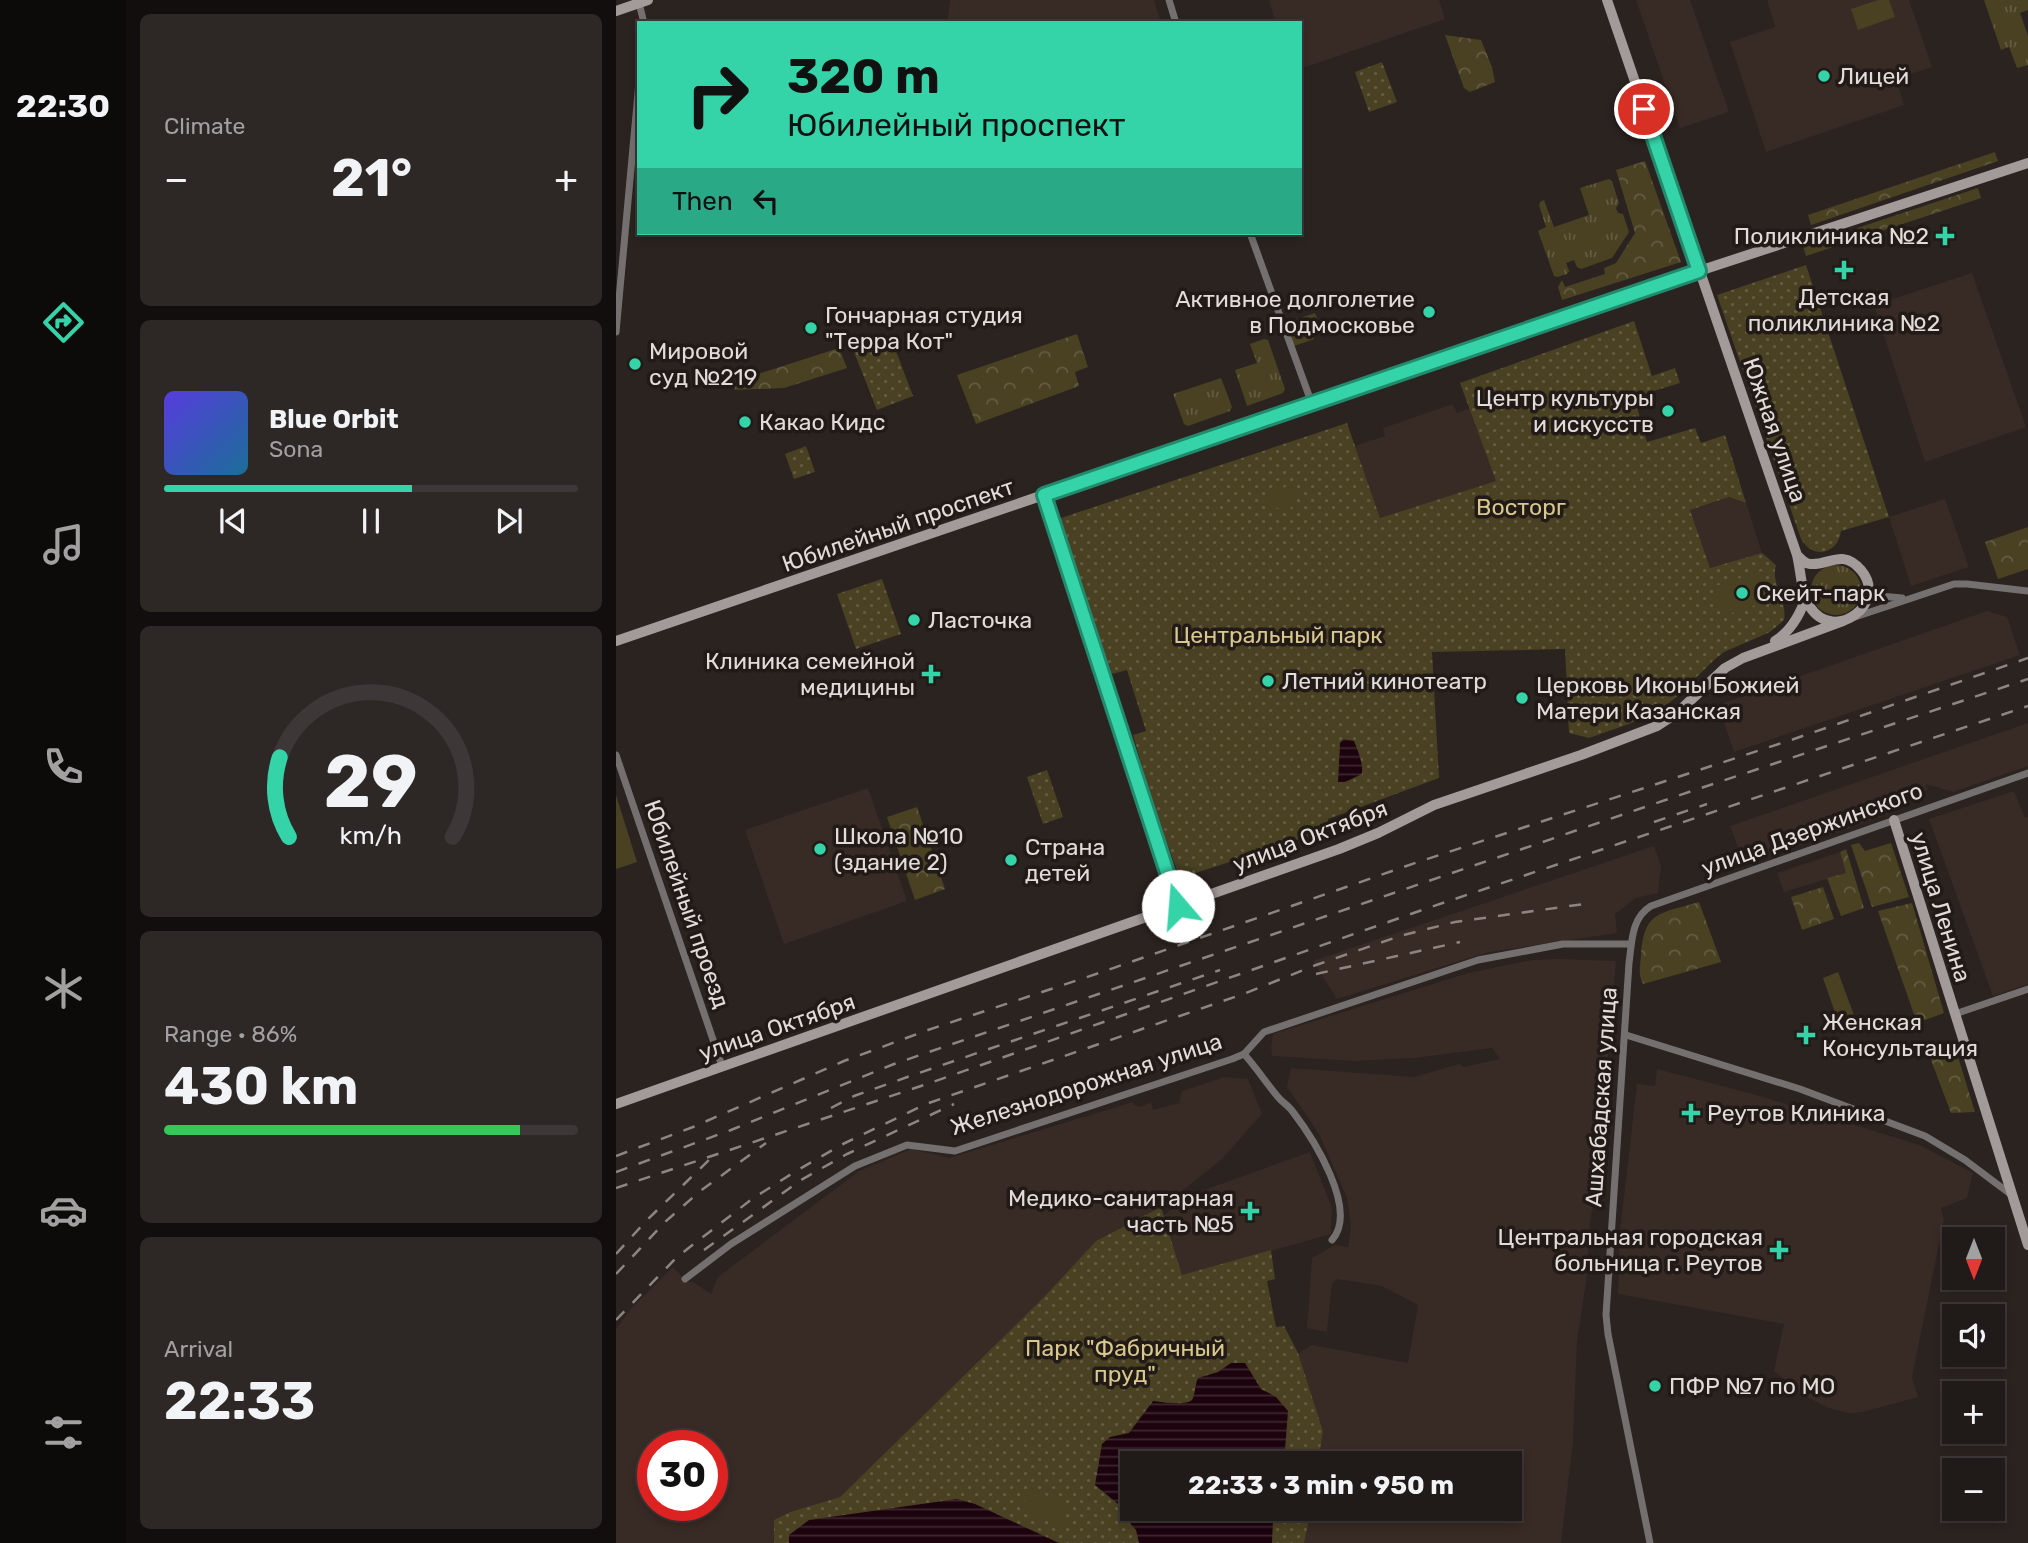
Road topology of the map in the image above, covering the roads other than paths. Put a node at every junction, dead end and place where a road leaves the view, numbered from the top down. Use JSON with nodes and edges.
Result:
{"nodes":[{"id":1,"x":1168,"y":0,"type":"edge"},
{"id":2,"x":1607,"y":0,"type":"edge"},
{"id":3,"x":643,"y":1,"type":"edge"},
{"id":4,"x":616,"y":11,"type":"edge"},
{"id":5,"x":644,"y":21,"type":"edge"},
{"id":6,"x":1176,"y":21,"type":"edge"},
{"id":7,"x":637,"y":104,"type":"edge"},
{"id":8,"x":2028,"y":163,"type":"edge"},
{"id":9,"x":1250,"y":235,"type":"edge"},
{"id":10,"x":1699,"y":271,"type":"junction"},
{"id":11,"x":616,"y":332,"type":"edge"},
{"id":12,"x":1312,"y":404,"type":"junction"},
{"id":13,"x":1044,"y":495,"type":"junction"},
{"id":14,"x":1797,"y":555,"type":"junction"},
{"id":15,"x":1822,"y":562,"type":"junction"},
{"id":16,"x":1868,"y":585,"type":"junction"},
{"id":17,"x":2028,"y":591,"type":"edge"},
{"id":18,"x":1805,"y":594,"type":"junction"},
{"id":19,"x":1910,"y":598,"type":"junction"},
{"id":20,"x":1847,"y":620,"type":"junction"},
{"id":21,"x":616,"y":641,"type":"edge"},
{"id":22,"x":1759,"y":650,"type":"junction"},
{"id":23,"x":616,"y":755,"type":"edge"},
{"id":24,"x":2028,"y":773,"type":"edge"},
{"id":25,"x":1894,"y":820,"type":"junction"},
{"id":26,"x":1178,"y":906,"type":"junction"},
{"id":27,"x":1632,"y":944,"type":"junction"},
{"id":28,"x":2028,"y":989,"type":"edge"},
{"id":29,"x":1955,"y":1014,"type":"junction"},
{"id":30,"x":1626,"y":1035,"type":"junction"},
{"id":31,"x":1244,"y":1054,"type":"junction"},
{"id":32,"x":722,"y":1066,"type":"junction"},
{"id":33,"x":616,"y":1104,"type":"edge"},
{"id":34,"x":2014,"y":1196,"type":"junction"},
{"id":35,"x":1332,"y":1240,"type":"dead end"},
{"id":36,"x":2028,"y":1245,"type":"edge"},
{"id":37,"x":685,"y":1279,"type":"dead end"},
{"id":38,"x":1650,"y":1543,"type":"edge"}],
"edges":[{"from":1,"to":6,"type":"street"},
{"from":2,"to":10,"type":"street","name":"Южная улица"},
{"from":3,"to":4,"type":"street"},
{"from":3,"to":5,"type":"street"},
{"from":7,"to":11,"type":"street"},
{"from":8,"to":10,"type":"street","name":"Юбилейный проспект"},
{"from":9,"to":12,"type":"street"},
{"from":10,"to":12,"type":"street","name":"Юбилейный проспект"},
{"from":10,"to":14,"type":"street","name":"Южная улица"},
{"from":12,"to":13,"type":"street","name":"Юбилейный проспект"},
{"from":13,"to":21,"type":"street","name":"Юбилейный проспект"},
{"from":13,"to":26,"type":"street"},
{"from":14,"to":15,"type":"street"},
{"from":14,"to":18,"type":"street","name":"Южная улица"},
{"from":15,"to":16,"type":"street"},
{"from":15,"to":18,"type":"street"},
{"from":16,"to":19,"type":"street","name":"улица Октября"},
{"from":16,"to":20,"type":"street"},
{"from":17,"to":19,"type":"street","name":"улица Октября"},
{"from":18,"to":20,"type":"street"},
{"from":18,"to":22,"type":"street","name":"улица Октября"},
{"from":19,"to":20,"type":"street","name":"улица Октября"},
{"from":20,"to":22,"type":"street","name":"улица Октября"},
{"from":22,"to":26,"type":"street","name":"улица Октября"},
{"from":23,"to":32,"type":"street","name":"Юбилейный проезд"},
{"from":24,"to":25,"type":"street","name":"улица Дзержинского"},
{"from":25,"to":27,"type":"street","name":"улица Дзержинского"},
{"from":25,"to":29,"type":"street","name":"улица Ленина"},
{"from":26,"to":32,"type":"street","name":"улица Октября"},
{"from":27,"to":30,"type":"street","name":"Ашхабадская улица"},
{"from":27,"to":31,"type":"street","name":"Железнодорожная улица"},
{"from":28,"to":29,"type":"street"},
{"from":29,"to":34,"type":"street","name":"улица Ленина"},
{"from":30,"to":34,"type":"street"},
{"from":30,"to":38,"type":"street","name":"Ашхабадская улица"},
{"from":31,"to":35,"type":"street","name":"Железнодорожная улица"},
{"from":31,"to":37,"type":"street","name":"Железнодорожная улица"},
{"from":32,"to":33,"type":"street","name":"улица Октября"},
{"from":34,"to":36,"type":"street","name":"улица Ленина"}]}
